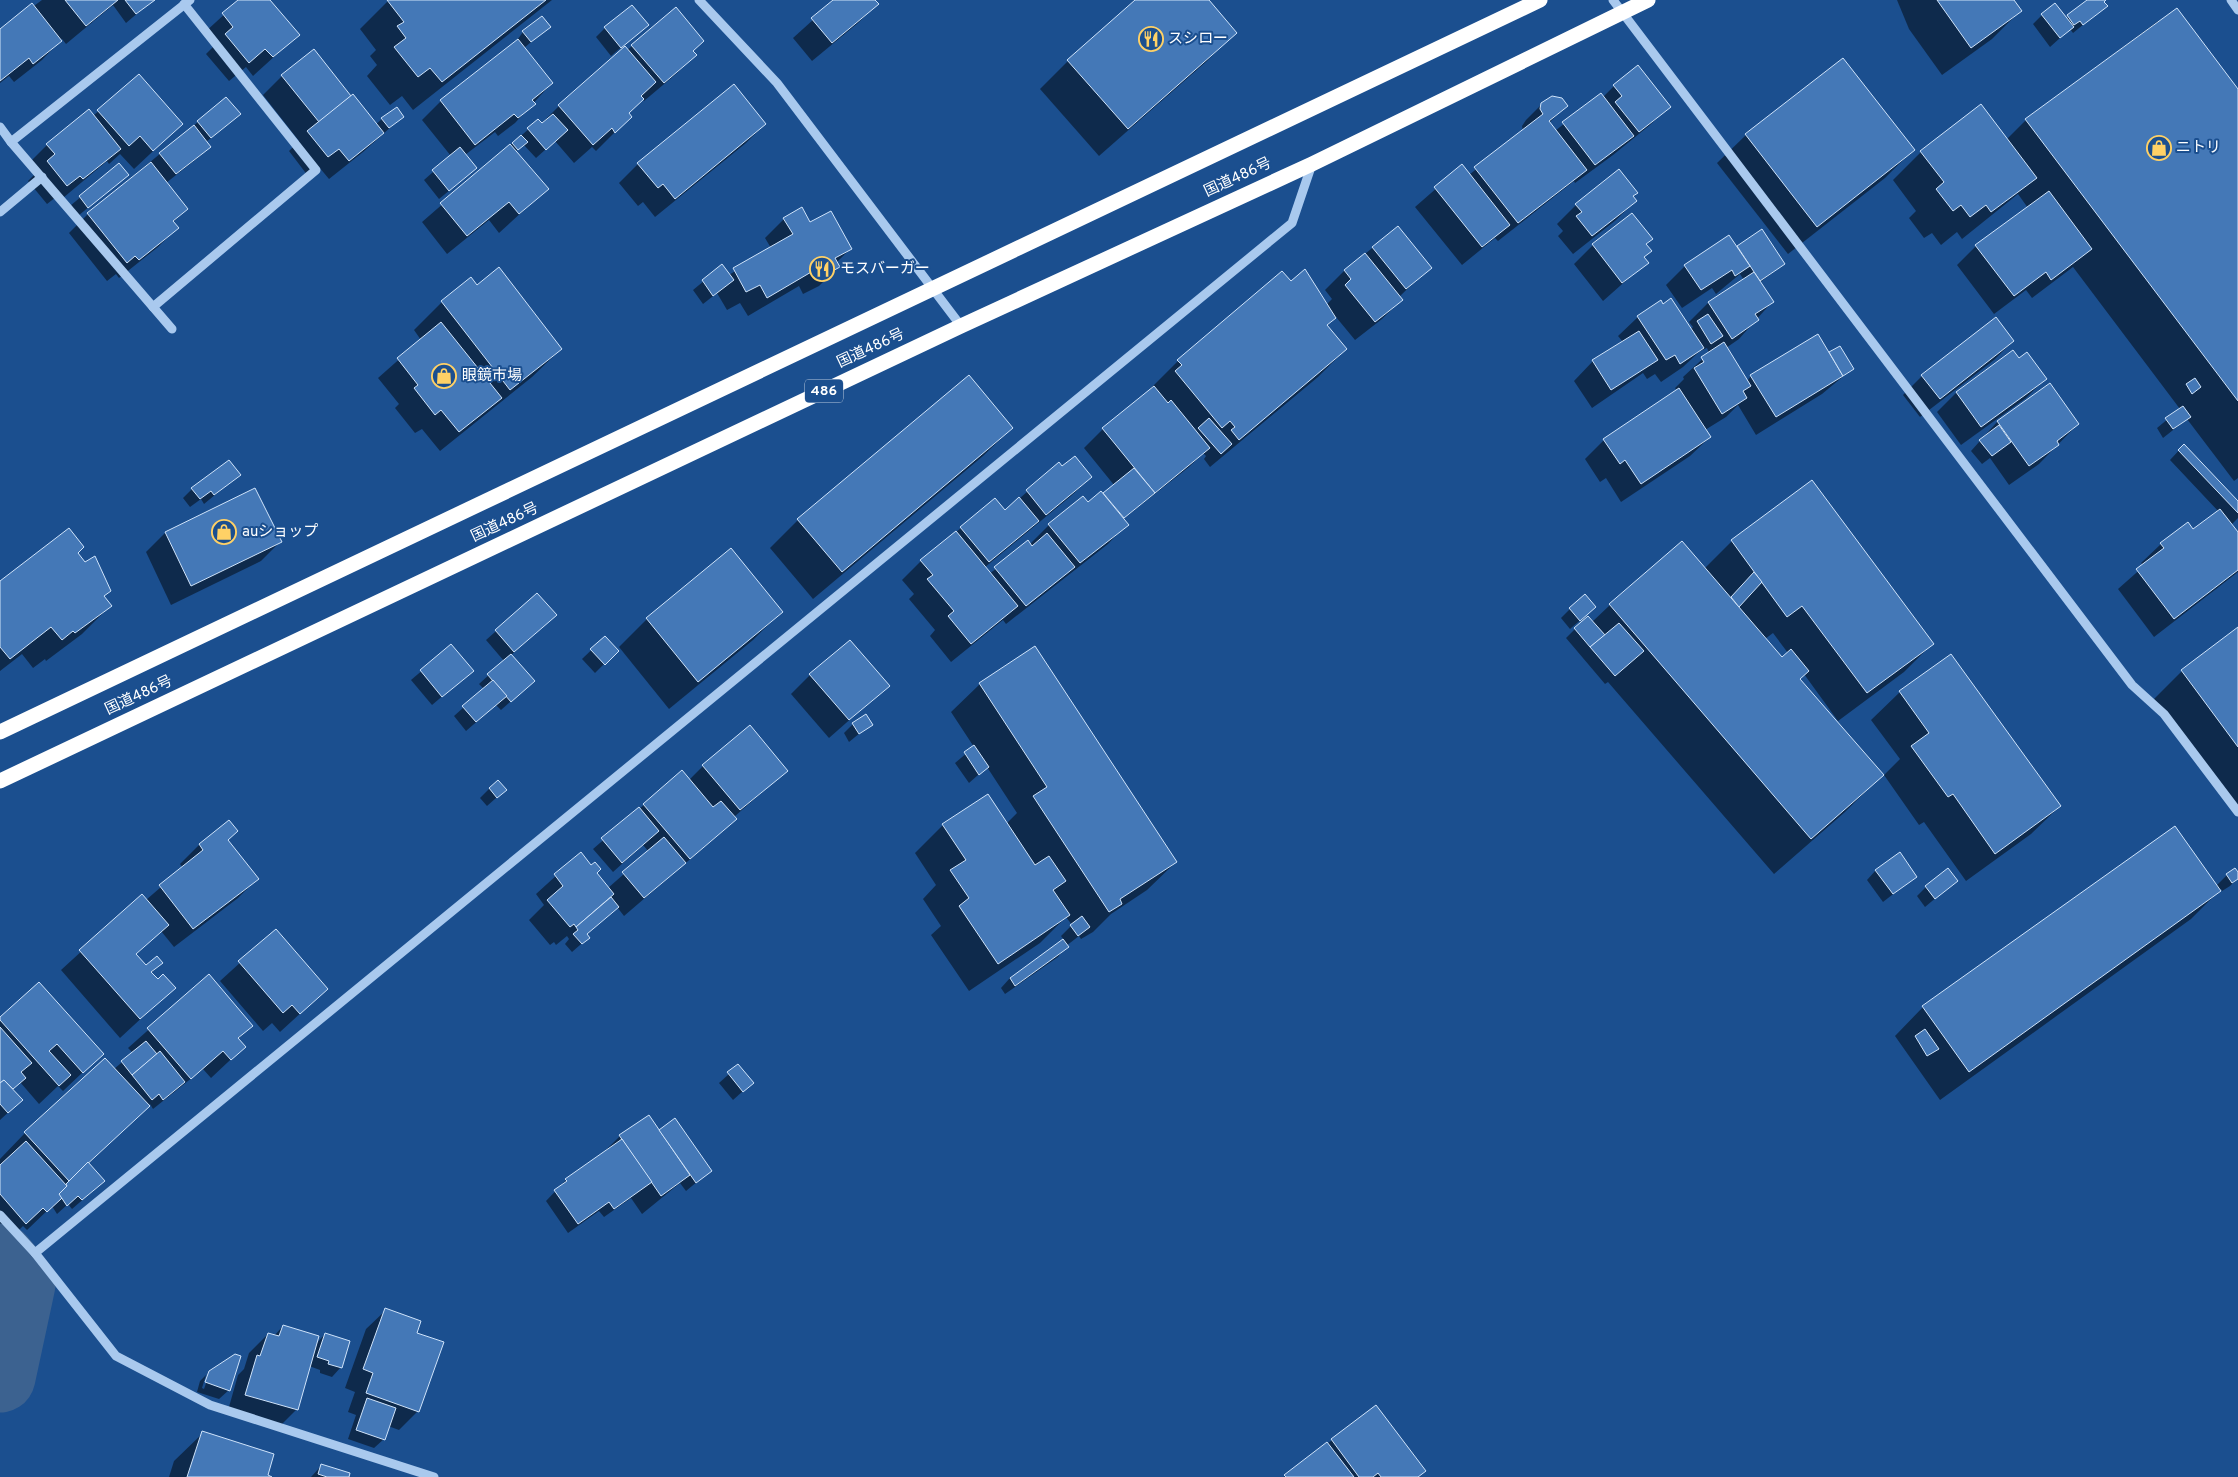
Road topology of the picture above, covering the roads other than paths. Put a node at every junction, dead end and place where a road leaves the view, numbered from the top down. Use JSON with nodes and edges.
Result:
{"nodes":[{"id":1,"x":699,"y":0,"type":"edge"},
{"id":2,"x":1540,"y":0,"type":"edge"},
{"id":3,"x":1648,"y":0,"type":"edge"},
{"id":4,"x":2231,"y":0,"type":"edge"},
{"id":5,"x":187,"y":2,"type":"edge"},
{"id":6,"x":1619,"y":6,"type":"edge"},
{"id":7,"x":2238,"y":10,"type":"edge"},
{"id":8,"x":0,"y":128,"type":"edge"},
{"id":9,"x":11,"y":142,"type":"junction"},
{"id":10,"x":1312,"y":164,"type":"junction"},
{"id":11,"x":42,"y":177,"type":"junction"},
{"id":12,"x":0,"y":212,"type":"edge"},
{"id":13,"x":933,"y":288,"type":"junction"},
{"id":14,"x":153,"y":307,"type":"junction"},
{"id":15,"x":961,"y":326,"type":"junction"},
{"id":16,"x":172,"y":329,"type":"dead end"},
{"id":17,"x":0,"y":732,"type":"edge"},
{"id":18,"x":0,"y":781,"type":"edge"},
{"id":19,"x":2238,"y":812,"type":"edge"},
{"id":20,"x":0,"y":1215,"type":"edge"},
{"id":21,"x":35,"y":1253,"type":"junction"},
{"id":22,"x":434,"y":1477,"type":"edge"}],
"edges":[{"from":1,"to":13,"type":"street"},
{"from":2,"to":13,"type":"highway","name":"国道486号"},
{"from":3,"to":6,"type":"highway","name":"国道486号","number":"486"},
{"from":4,"to":7,"type":"street"},
{"from":5,"to":9,"type":"street"},
{"from":5,"to":14,"type":"street"},
{"from":6,"to":10,"type":"highway","name":"国道486号","number":"486"},
{"from":6,"to":19,"type":"street"},
{"from":8,"to":9,"type":"street"},
{"from":9,"to":11,"type":"street"},
{"from":10,"to":15,"type":"highway","name":"国道486号","number":"486"},
{"from":10,"to":21,"type":"street"},
{"from":11,"to":12,"type":"street"},
{"from":11,"to":14,"type":"street"},
{"from":13,"to":15,"type":"street"},
{"from":13,"to":17,"type":"highway","name":"国道486号"},
{"from":14,"to":16,"type":"street"},
{"from":15,"to":18,"type":"highway","name":"国道486号","number":"486"},
{"from":20,"to":21,"type":"street"},
{"from":21,"to":22,"type":"street"}]}
